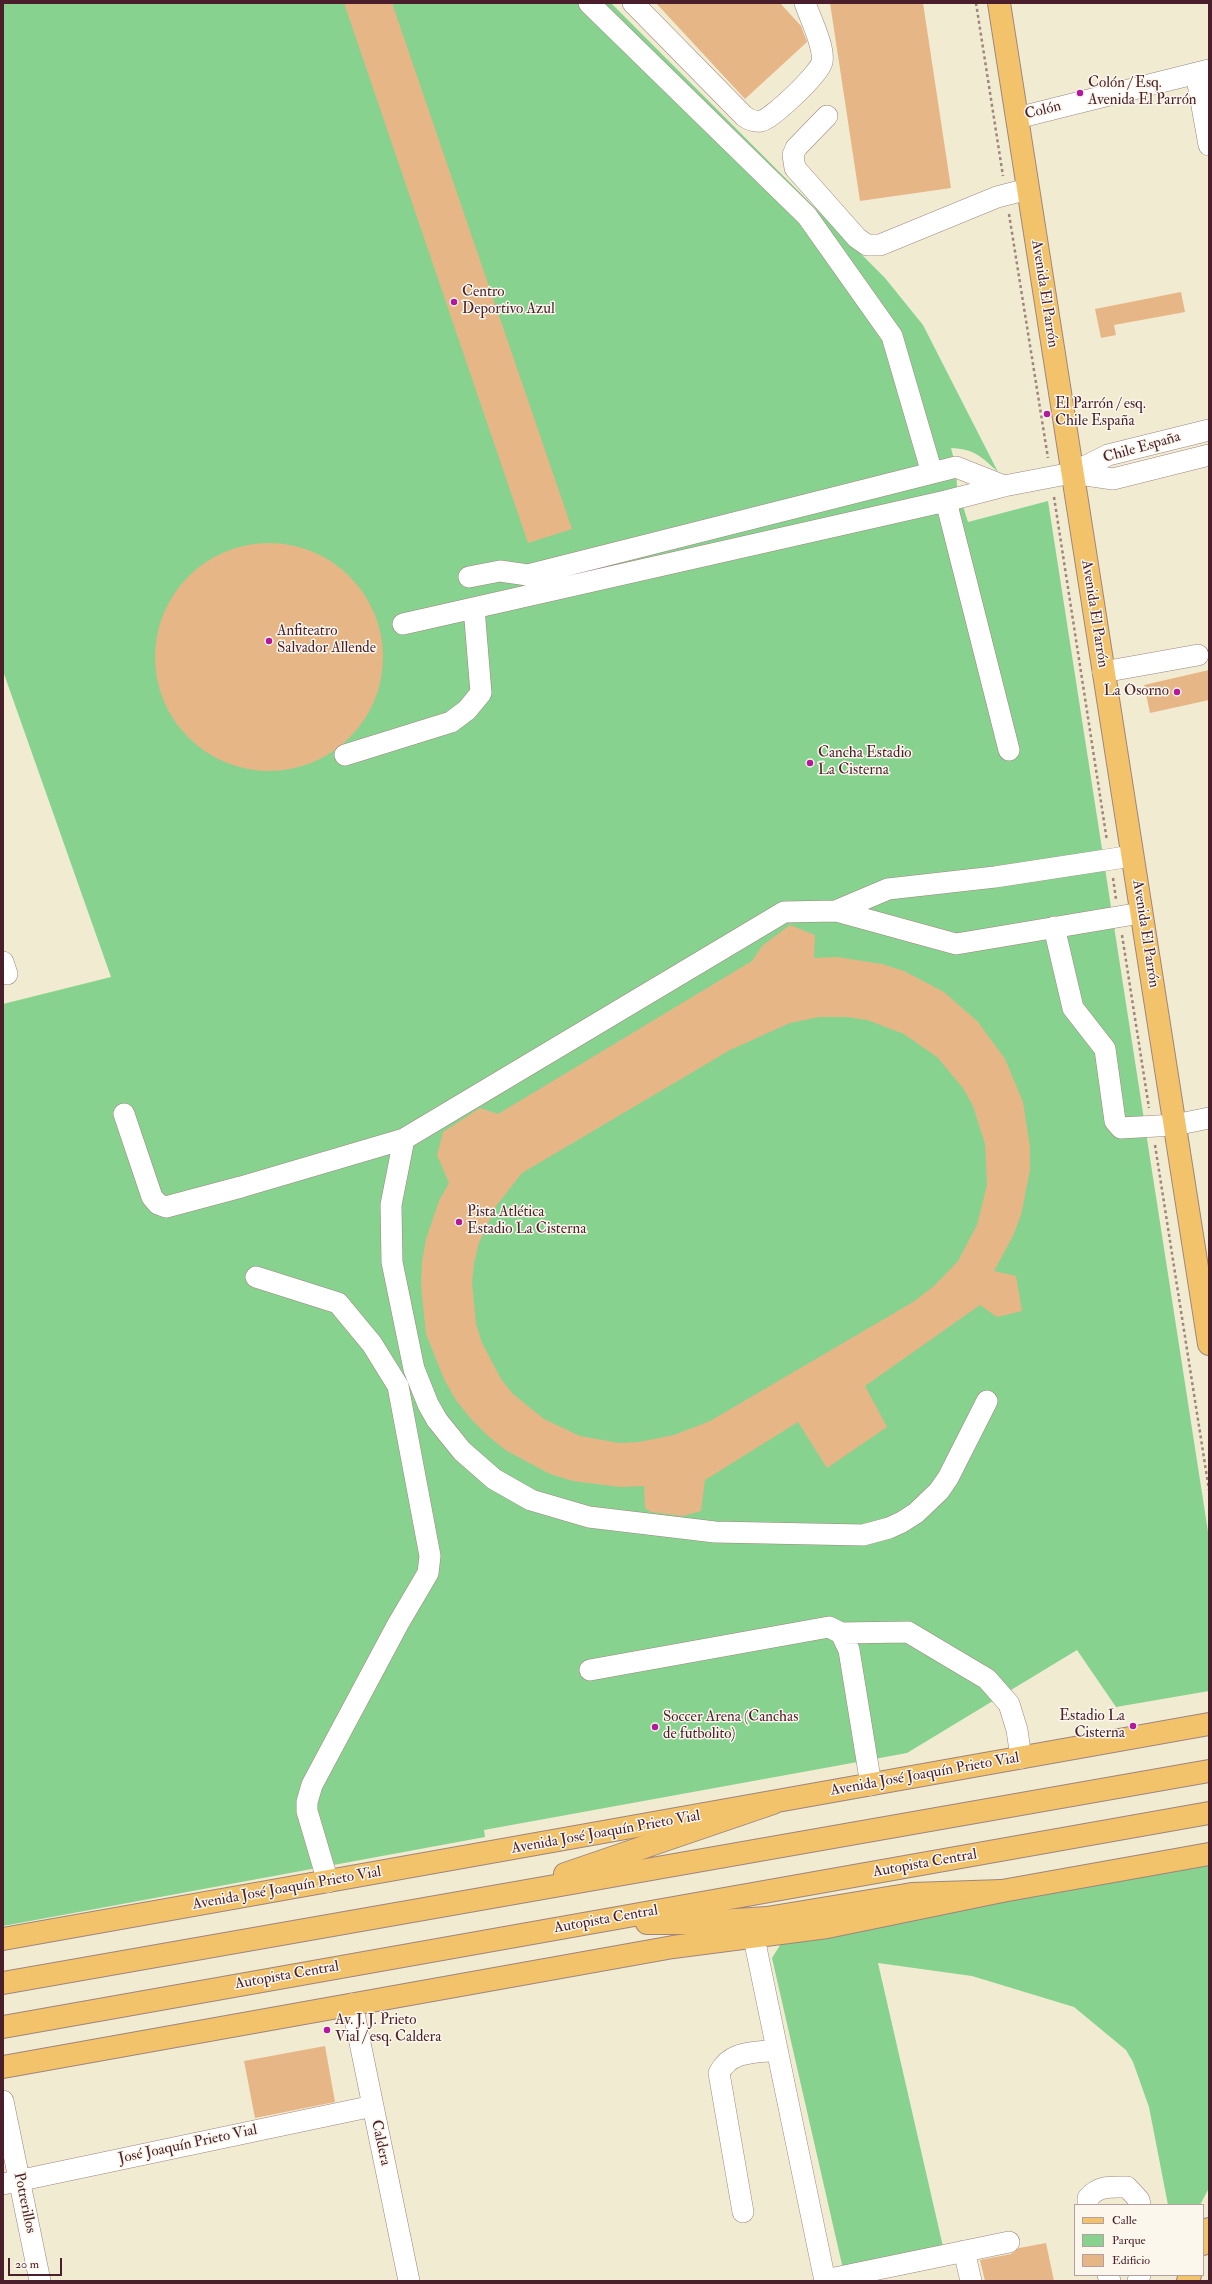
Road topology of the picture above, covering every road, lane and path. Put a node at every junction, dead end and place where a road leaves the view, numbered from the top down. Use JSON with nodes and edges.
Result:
{"nodes":[{"id":1,"x":590,"y":3,"type":"edge"},
{"id":2,"x":633,"y":3,"type":"edge"},
{"id":3,"x":805,"y":3,"type":"edge"},
{"id":4,"x":976,"y":3,"type":"edge"},
{"id":5,"x":999,"y":3,"type":"edge"},
{"id":6,"x":1202,"y":72,"type":"edge"},
{"id":7,"x":827,"y":116,"type":"dead end"},
{"id":8,"x":1017,"y":118,"type":"junction"},
{"id":9,"x":1209,"y":145,"type":"edge"},
{"id":10,"x":1028,"y":189,"type":"junction"},
{"id":11,"x":1006,"y":194,"type":"junction"},
{"id":12,"x":1209,"y":430,"type":"edge"},
{"id":13,"x":1209,"y":455,"type":"edge"},
{"id":14,"x":932,"y":473,"type":"junction"},
{"id":15,"x":1072,"y":473,"type":"junction"},
{"id":16,"x":1051,"y":478,"type":"junction"},
{"id":17,"x":1004,"y":486,"type":"junction"},
{"id":18,"x":946,"y":501,"type":"junction"},
{"id":19,"x":469,"y":577,"type":"dead end"},
{"id":20,"x":474,"y":608,"type":"junction"},
{"id":21,"x":403,"y":624,"type":"dead end"},
{"id":22,"x":1198,"y":655,"type":"dead end"},
{"id":23,"x":1103,"y":672,"type":"junction"},
{"id":24,"x":1009,"y":750,"type":"dead end"},
{"id":25,"x":345,"y":755,"type":"dead end"},
{"id":26,"x":1132,"y":856,"type":"junction"},
{"id":27,"x":1110,"y":859,"type":"junction"},
{"id":28,"x":836,"y":911,"type":"junction"},
{"id":29,"x":1141,"y":913,"type":"junction"},
{"id":30,"x":1119,"y":916,"type":"junction"},
{"id":31,"x":1054,"y":927,"type":"junction"},
{"id":32,"x":124,"y":1114,"type":"dead end"},
{"id":33,"x":1209,"y":1118,"type":"edge"},
{"id":34,"x":1175,"y":1125,"type":"junction"},
{"id":35,"x":1152,"y":1127,"type":"junction"},
{"id":36,"x":404,"y":1139,"type":"junction"},
{"id":37,"x":256,"y":1277,"type":"dead end"},
{"id":38,"x":1207,"y":1318,"type":"edge"},
{"id":39,"x":1209,"y":1344,"type":"edge"},
{"id":40,"x":987,"y":1401,"type":"dead end"},
{"id":41,"x":1209,"y":1490,"type":"edge"},
{"id":42,"x":841,"y":1633,"type":"junction"},
{"id":43,"x":590,"y":1670,"type":"dead end"},
{"id":44,"x":1209,"y":1724,"type":"edge"},
{"id":45,"x":1021,"y":1758,"type":"junction"},
{"id":46,"x":1209,"y":1771,"type":"edge"},
{"id":47,"x":871,"y":1785,"type":"junction"},
{"id":48,"x":772,"y":1803,"type":"junction"},
{"id":49,"x":1209,"y":1813,"type":"edge"},
{"id":50,"x":1209,"y":1854,"type":"edge"},
{"id":51,"x":328,"y":1882,"type":"junction"},
{"id":52,"x":1002,"y":1891,"type":"junction"},
{"id":53,"x":499,"y":1896,"type":"junction"},
{"id":54,"x":590,"y":1923,"type":"junction"},
{"id":55,"x":754,"y":1938,"type":"junction"},
{"id":56,"x":3,"y":1939,"type":"edge"},
{"id":57,"x":3,"y":1983,"type":"edge"},
{"id":58,"x":352,"y":2004,"type":"junction"},
{"id":59,"x":3,"y":2026,"type":"edge"},
{"id":60,"x":777,"y":2050,"type":"junction"},
{"id":61,"x":3,"y":2067,"type":"edge"},
{"id":62,"x":3,"y":2101,"type":"edge"},
{"id":63,"x":373,"y":2106,"type":"junction"},
{"id":64,"x":11,"y":2182,"type":"edge"},
{"id":65,"x":1088,"y":2204,"type":"edge"},
{"id":66,"x":1140,"y":2204,"type":"edge"},
{"id":67,"x":743,"y":2212,"type":"dead end"},
{"id":68,"x":1209,"y":2229,"type":"edge"},
{"id":69,"x":1009,"y":2242,"type":"dead end"},
{"id":70,"x":1204,"y":2242,"type":"edge"},
{"id":71,"x":964,"y":2251,"type":"junction"},
{"id":72,"x":825,"y":2280,"type":"edge"},
{"id":73,"x":40,"y":2281,"type":"edge"},
{"id":74,"x":409,"y":2281,"type":"edge"},
{"id":75,"x":971,"y":2281,"type":"edge"}],
"edges":[{"from":1,"to":14,"type":"street"},
{"from":2,"to":3,"type":"street"},
{"from":4,"to":11,"type":"path"},
{"from":5,"to":8,"type":"main road","name":"Avenida El Parrón"},
{"from":6,"to":8,"type":"street","name":"Colón"},
{"from":6,"to":9,"type":"street"},
{"from":7,"to":11,"type":"street"},
{"from":8,"to":10,"type":"main road","name":"Avenida El Parrón"},
{"from":10,"to":11,"type":"street"},
{"from":10,"to":15,"type":"main road","name":"Avenida El Parrón"},
{"from":11,"to":16,"type":"path"},
{"from":12,"to":15,"type":"street","name":"Chile España"},
{"from":13,"to":15,"type":"street","name":"Chile España"},
{"from":14,"to":17,"type":"street"},
{"from":14,"to":19,"type":"street"},
{"from":15,"to":16,"type":"street"},
{"from":15,"to":23,"type":"main road","name":"Avenida El Parrón"},
{"from":16,"to":17,"type":"street"},
{"from":16,"to":27,"type":"path"},
{"from":17,"to":18,"type":"street"},
{"from":18,"to":20,"type":"street"},
{"from":18,"to":24,"type":"street"},
{"from":20,"to":21,"type":"street"},
{"from":20,"to":25,"type":"street"},
{"from":22,"to":23,"type":"street"},
{"from":23,"to":26,"type":"main road","name":"Avenida El Parrón"},
{"from":26,"to":27,"type":"street"},
{"from":26,"to":29,"type":"main road","name":"Avenida El Parrón"},
{"from":27,"to":28,"type":"street"},
{"from":27,"to":30,"type":"path"},
{"from":28,"to":31,"type":"street"},
{"from":28,"to":36,"type":"street"},
{"from":29,"to":30,"type":"street"},
{"from":29,"to":34,"type":"main road","name":"Avenida El Parrón"},
{"from":30,"to":31,"type":"street"},
{"from":30,"to":35,"type":"path"},
{"from":31,"to":35,"type":"street"},
{"from":32,"to":36,"type":"street"},
{"from":33,"to":34,"type":"street"},
{"from":34,"to":35,"type":"street"},
{"from":34,"to":38,"type":"main road","name":"Avenida El Parrón"},
{"from":35,"to":41,"type":"path"},
{"from":36,"to":40,"type":"street"},
{"from":37,"to":51,"type":"street"},
{"from":38,"to":39,"type":"main road","name":"Avenida El Parrón"},
{"from":42,"to":43,"type":"street"},
{"from":42,"to":45,"type":"street"},
{"from":42,"to":47,"type":"street"},
{"from":44,"to":45,"type":"main road","name":"Avenida José Joaquín Prieto Vial"},
{"from":45,"to":47,"type":"main road","name":"Avenida José Joaquín Prieto Vial"},
{"from":46,"to":53,"type":"main road"},
{"from":47,"to":48,"type":"main road","name":"Avenida José Joaquín Prieto Vial"},
{"from":48,"to":51,"type":"main road","name":"Avenida José Joaquín Prieto Vial"},
{"from":48,"to":53,"type":"main road"},
{"from":49,"to":54,"type":"main road","name":"Autopista Central"},
{"from":50,"to":52,"type":"main road"},
{"from":51,"to":56,"type":"main road","name":"Avenida José Joaquín Prieto Vial"},
{"from":52,"to":54,"type":"main road"},
{"from":52,"to":55,"type":"main road"},
{"from":53,"to":57,"type":"main road"},
{"from":54,"to":59,"type":"main road","name":"Autopista Central"},
{"from":55,"to":58,"type":"main road"},
{"from":55,"to":60,"type":"street"},
{"from":58,"to":61,"type":"main road"},
{"from":58,"to":63,"type":"street","name":"Caldera"},
{"from":60,"to":67,"type":"street"},
{"from":60,"to":72,"type":"street"},
{"from":62,"to":64,"type":"street","name":"Potrerillos"},
{"from":63,"to":64,"type":"street","name":"José Joaquín Prieto Vial"},
{"from":63,"to":74,"type":"street","name":"Caldera"},
{"from":64,"to":73,"type":"street","name":"Potrerillos"},
{"from":65,"to":66,"type":"street"},
{"from":68,"to":70,"type":"main road"},
{"from":69,"to":71,"type":"street"},
{"from":71,"to":72,"type":"street"},
{"from":71,"to":75,"type":"street"}]}
